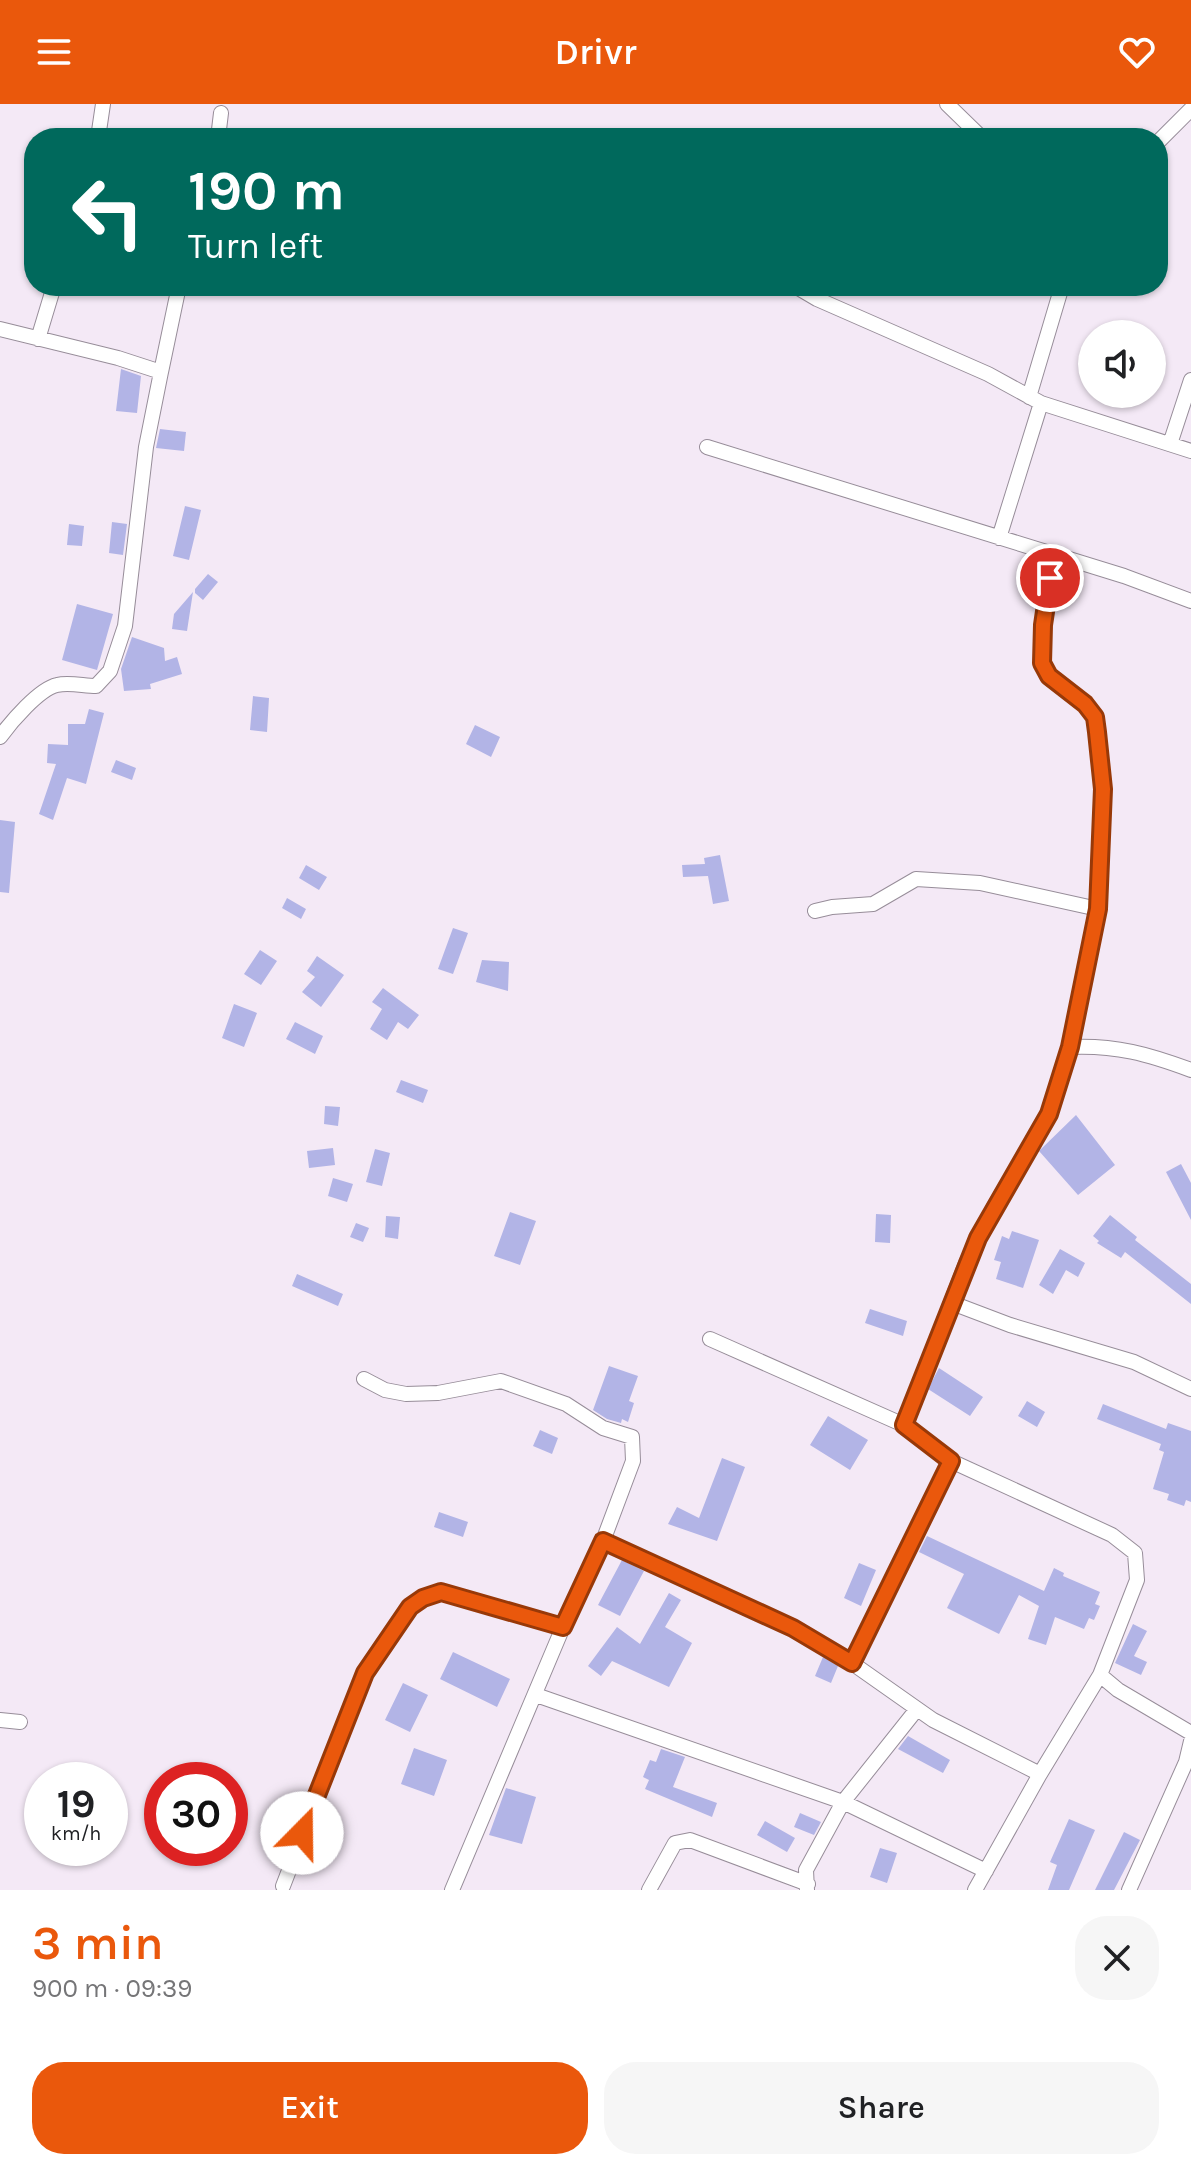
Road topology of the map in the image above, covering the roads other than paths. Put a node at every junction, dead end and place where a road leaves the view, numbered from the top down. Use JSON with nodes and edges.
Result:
{"nodes":[{"id":1,"x":103,"y":104,"type":"edge"},
{"id":2,"x":947,"y":104,"type":"edge"},
{"id":3,"x":1191,"y":109,"type":"edge"},
{"id":4,"x":221,"y":113,"type":"dead end"},
{"id":5,"x":99,"y":128,"type":"edge"},
{"id":6,"x":219,"y":128,"type":"edge"},
{"id":7,"x":972,"y":128,"type":"edge"},
{"id":8,"x":1168,"y":132,"type":"edge"},
{"id":9,"x":51,"y":296,"type":"edge"},
{"id":10,"x":177,"y":296,"type":"edge"},
{"id":11,"x":812,"y":296,"type":"edge"},
{"id":12,"x":1060,"y":296,"type":"edge"},
{"id":13,"x":0,"y":329,"type":"edge"},
{"id":14,"x":38,"y":339,"type":"junction"},
{"id":15,"x":161,"y":372,"type":"junction"},
{"id":16,"x":1191,"y":380,"type":"edge"},
{"id":17,"x":1035,"y":400,"type":"junction"},
{"id":18,"x":1170,"y":444,"type":"junction"},
{"id":19,"x":707,"y":447,"type":"dead end"},
{"id":20,"x":1191,"y":451,"type":"edge"},
{"id":21,"x":999,"y":538,"type":"junction"},
{"id":22,"x":1053,"y":555,"type":"junction"},
{"id":23,"x":1191,"y":601,"type":"edge"},
{"id":24,"x":0,"y":737,"type":"edge"},
{"id":25,"x":1098,"y":909,"type":"junction"},
{"id":26,"x":815,"y":911,"type":"dead end"},
{"id":27,"x":1070,"y":1047,"type":"junction"},
{"id":28,"x":1191,"y":1070,"type":"edge"},
{"id":29,"x":952,"y":1303,"type":"junction"},
{"id":30,"x":710,"y":1339,"type":"dead end"},
{"id":31,"x":364,"y":1379,"type":"dead end"},
{"id":32,"x":1191,"y":1389,"type":"edge"},
{"id":33,"x":904,"y":1425,"type":"junction"},
{"id":34,"x":951,"y":1461,"type":"junction"},
{"id":35,"x":603,"y":1541,"type":"junction"},
{"id":36,"x":563,"y":1627,"type":"junction"},
{"id":37,"x":852,"y":1663,"type":"junction"},
{"id":38,"x":1100,"y":1675,"type":"junction"},
{"id":39,"x":536,"y":1695,"type":"junction"},
{"id":40,"x":917,"y":1709,"type":"junction"},
{"id":41,"x":0,"y":1720,"type":"edge"},
{"id":42,"x":20,"y":1722,"type":"dead end"},
{"id":43,"x":1191,"y":1733,"type":"edge"},
{"id":44,"x":1191,"y":1741,"type":"edge"},
{"id":45,"x":1040,"y":1774,"type":"junction"},
{"id":46,"x":843,"y":1802,"type":"junction"},
{"id":47,"x":986,"y":1871,"type":"junction"},
{"id":48,"x":283,"y":1886,"type":"dead end"},
{"id":49,"x":807,"y":1887,"type":"edge"},
{"id":50,"x":452,"y":1890,"type":"edge"},
{"id":51,"x":649,"y":1890,"type":"edge"},
{"id":52,"x":975,"y":1890,"type":"edge"},
{"id":53,"x":1129,"y":1890,"type":"edge"}],
"edges":[{"from":1,"to":5,"type":"street"},
{"from":2,"to":7,"type":"street"},
{"from":3,"to":8,"type":"street"},
{"from":4,"to":6,"type":"street"},
{"from":9,"to":14,"type":"street"},
{"from":10,"to":15,"type":"street"},
{"from":11,"to":17,"type":"street"},
{"from":12,"to":17,"type":"street"},
{"from":13,"to":14,"type":"street"},
{"from":14,"to":15,"type":"street"},
{"from":15,"to":24,"type":"street"},
{"from":16,"to":18,"type":"street"},
{"from":17,"to":18,"type":"street"},
{"from":17,"to":21,"type":"street"},
{"from":18,"to":20,"type":"street"},
{"from":19,"to":21,"type":"street"},
{"from":21,"to":22,"type":"street"},
{"from":22,"to":23,"type":"street"},
{"from":22,"to":25,"type":"street"},
{"from":25,"to":26,"type":"street"},
{"from":25,"to":27,"type":"street"},
{"from":27,"to":28,"type":"street"},
{"from":27,"to":29,"type":"street"},
{"from":29,"to":32,"type":"street"},
{"from":29,"to":33,"type":"street"},
{"from":30,"to":33,"type":"street"},
{"from":31,"to":35,"type":"street"},
{"from":33,"to":34,"type":"street"},
{"from":34,"to":37,"type":"street"},
{"from":34,"to":38,"type":"street"},
{"from":35,"to":36,"type":"street"},
{"from":35,"to":37,"type":"street"},
{"from":36,"to":39,"type":"street"},
{"from":36,"to":48,"type":"street"},
{"from":37,"to":40,"type":"street"},
{"from":38,"to":43,"type":"street"},
{"from":38,"to":45,"type":"street"},
{"from":39,"to":46,"type":"street"},
{"from":39,"to":50,"type":"street"},
{"from":40,"to":45,"type":"street"},
{"from":40,"to":46,"type":"street"},
{"from":41,"to":42,"type":"street"},
{"from":44,"to":53,"type":"street"},
{"from":45,"to":47,"type":"street"},
{"from":46,"to":47,"type":"street"},
{"from":46,"to":49,"type":"street"},
{"from":47,"to":52,"type":"street"},
{"from":49,"to":51,"type":"street"}]}
